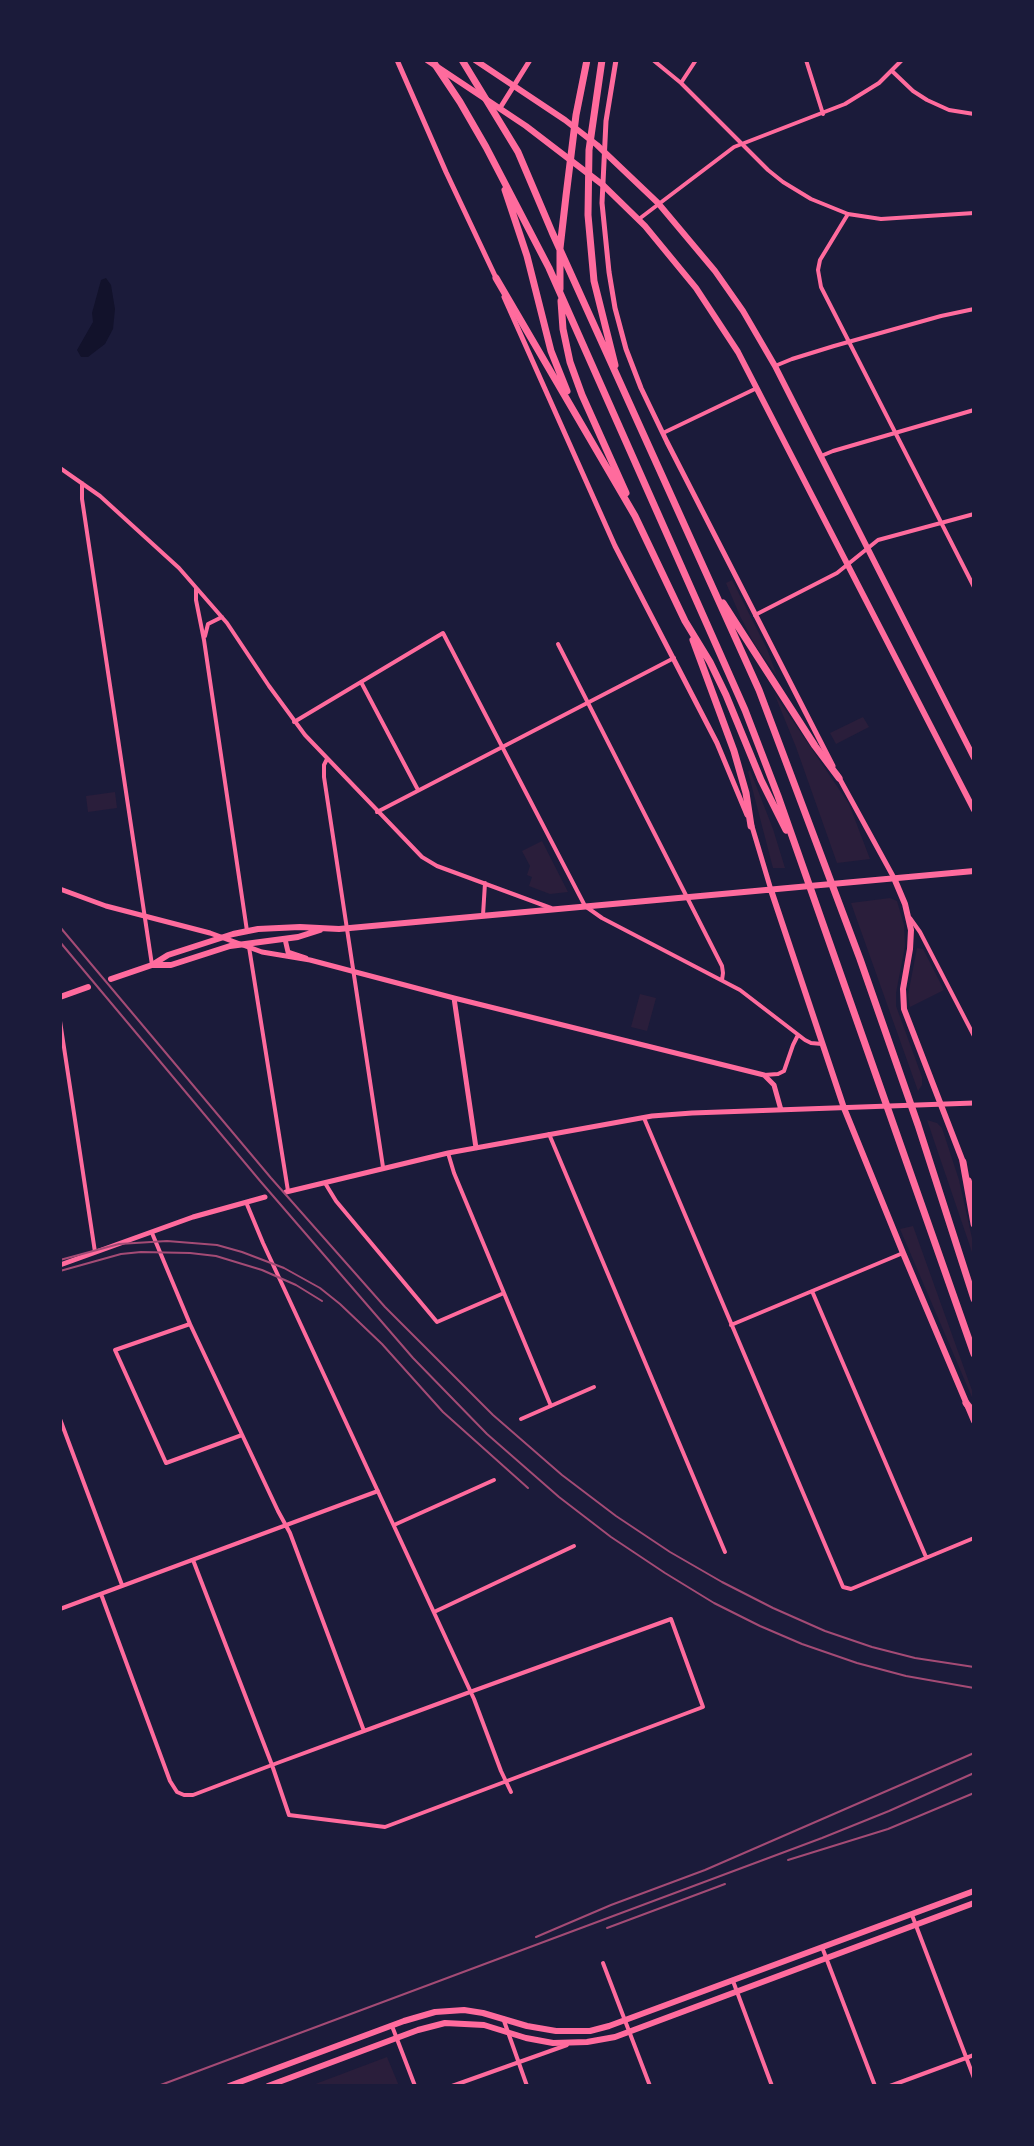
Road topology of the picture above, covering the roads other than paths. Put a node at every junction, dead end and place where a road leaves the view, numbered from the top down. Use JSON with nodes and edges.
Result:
{"nodes":[{"id":1,"x":397,"y":60,"type":"edge"},
{"id":2,"x":427,"y":60,"type":"edge"},
{"id":3,"x":432,"y":60,"type":"edge"},
{"id":4,"x":462,"y":60,"type":"edge"},
{"id":5,"x":475,"y":60,"type":"edge"},
{"id":6,"x":530,"y":60,"type":"edge"},
{"id":7,"x":587,"y":60,"type":"edge"},
{"id":8,"x":602,"y":60,"type":"edge"},
{"id":9,"x":616,"y":60,"type":"edge"},
{"id":10,"x":653,"y":60,"type":"edge"},
{"id":11,"x":696,"y":60,"type":"edge"},
{"id":12,"x":806,"y":60,"type":"edge"},
{"id":13,"x":902,"y":60,"type":"edge"},
{"id":14,"x":892,"y":72,"type":"junction"},
{"id":15,"x":681,"y":82,"type":"junction"},
{"id":16,"x":513,"y":86,"type":"junction"},
{"id":17,"x":500,"y":108,"type":"junction"},
{"id":18,"x":823,"y":114,"type":"junction"},
{"id":19,"x":974,"y":114,"type":"edge"},
{"id":20,"x":742,"y":143,"type":"junction"},
{"id":21,"x":604,"y":153,"type":"junction"},
{"id":22,"x":495,"y":162,"type":"junction"},
{"id":23,"x":603,"y":185,"type":"junction"},
{"id":24,"x":658,"y":203,"type":"junction"},
{"id":25,"x":974,"y":213,"type":"edge"},
{"id":26,"x":848,"y":214,"type":"junction"},
{"id":27,"x":639,"y":219,"type":"junction"},
{"id":28,"x":496,"y":278,"type":"junction"},
{"id":29,"x":974,"y":309,"type":"edge"},
{"id":30,"x":848,"y":343,"type":"junction"},
{"id":31,"x":775,"y":366,"type":"junction"},
{"id":32,"x":622,"y":387,"type":"junction"},
{"id":33,"x":757,"y":388,"type":"junction"},
{"id":34,"x":974,"y":410,"type":"edge"},
{"id":35,"x":583,"y":426,"type":"junction"},
{"id":36,"x":663,"y":433,"type":"junction"},
{"id":37,"x":895,"y":433,"type":"junction"},
{"id":38,"x":820,"y":457,"type":"junction"},
{"id":39,"x":60,"y":468,"type":"edge"},
{"id":40,"x":82,"y":483,"type":"junction"},
{"id":41,"x":974,"y":514,"type":"edge"},
{"id":42,"x":635,"y":516,"type":"junction"},
{"id":43,"x":941,"y":524,"type":"junction"},
{"id":44,"x":867,"y":548,"type":"junction"},
{"id":45,"x":848,"y":566,"type":"junction"},
{"id":46,"x":707,"y":577,"type":"junction"},
{"id":47,"x":196,"y":586,"type":"junction"},
{"id":48,"x":974,"y":587,"type":"edge"},
{"id":49,"x":755,"y":615,"type":"junction"},
{"id":50,"x":222,"y":617,"type":"junction"},
{"id":51,"x":685,"y":621,"type":"junction"},
{"id":52,"x":204,"y":640,"type":"junction"},
{"id":53,"x":558,"y":644,"type":"dead end"},
{"id":54,"x":674,"y":658,"type":"junction"},
{"id":55,"x":361,"y":682,"type":"junction"},
{"id":56,"x":588,"y":703,"type":"junction"},
{"id":57,"x":294,"y":722,"type":"junction"},
{"id":58,"x":502,"y":747,"type":"junction"},
{"id":59,"x":974,"y":758,"type":"edge"},
{"id":60,"x":327,"y":759,"type":"junction"},
{"id":61,"x":839,"y":778,"type":"junction"},
{"id":62,"x":418,"y":790,"type":"junction"},
{"id":63,"x":974,"y":810,"type":"edge"},
{"id":64,"x":377,"y":812,"type":"junction"},
{"id":65,"x":752,"y":826,"type":"junction"},
{"id":66,"x":798,"y":854,"type":"junction"},
{"id":67,"x":974,"y":871,"type":"edge"},
{"id":68,"x":894,"y":878,"type":"junction"},
{"id":69,"x":485,"y":883,"type":"junction"},
{"id":70,"x":60,"y":889,"type":"edge"},
{"id":71,"x":771,"y":890,"type":"junction"},
{"id":72,"x":688,"y":897,"type":"junction"},
{"id":73,"x":585,"y":906,"type":"junction"},
{"id":74,"x":553,"y":909,"type":"junction"},
{"id":75,"x":483,"y":915,"type":"junction"},
{"id":76,"x":145,"y":917,"type":"junction"},
{"id":77,"x":910,"y":918,"type":"junction"},
{"id":78,"x":347,"y":928,"type":"junction"},
{"id":79,"x":324,"y":929,"type":"junction"},
{"id":80,"x":247,"y":931,"type":"junction"},
{"id":81,"x":222,"y":938,"type":"junction"},
{"id":82,"x":285,"y":939,"type":"junction"},
{"id":83,"x":240,"y":944,"type":"junction"},
{"id":84,"x":249,"y":947,"type":"junction"},
{"id":85,"x":310,"y":960,"type":"junction"},
{"id":86,"x":152,"y":965,"type":"junction"},
{"id":87,"x":354,"y":972,"type":"junction"},
{"id":88,"x":111,"y":979,"type":"dead end"},
{"id":89,"x":722,"y":980,"type":"junction"},
{"id":90,"x":88,"y":987,"type":"dead end"},
{"id":91,"x":60,"y":997,"type":"edge"},
{"id":92,"x":454,"y":998,"type":"junction"},
{"id":93,"x":60,"y":1021,"type":"edge"},
{"id":94,"x":798,"y":1035,"type":"junction"},
{"id":95,"x":974,"y":1036,"type":"edge"},
{"id":96,"x":822,"y":1044,"type":"junction"},
{"id":97,"x":764,"y":1075,"type":"junction"},
{"id":98,"x":974,"y":1103,"type":"edge"},
{"id":99,"x":942,"y":1104,"type":"junction"},
{"id":100,"x":844,"y":1108,"type":"junction"},
{"id":101,"x":781,"y":1110,"type":"junction"},
{"id":102,"x":644,"y":1118,"type":"junction"},
{"id":103,"x":549,"y":1134,"type":"junction"},
{"id":104,"x":476,"y":1148,"type":"junction"},
{"id":105,"x":448,"y":1153,"type":"junction"},
{"id":106,"x":963,"y":1162,"type":"junction"},
{"id":107,"x":383,"y":1167,"type":"junction"},
{"id":108,"x":325,"y":1182,"type":"junction"},
{"id":109,"x":287,"y":1192,"type":"joint"},
{"id":110,"x":974,"y":1195,"type":"edge"},
{"id":111,"x":265,"y":1197,"type":"dead end"},
{"id":112,"x":246,"y":1202,"type":"junction"},
{"id":113,"x":974,"y":1224,"type":"edge"},
{"id":114,"x":152,"y":1233,"type":"junction"},
{"id":115,"x":95,"y":1252,"type":"junction"},
{"id":116,"x":903,"y":1253,"type":"junction"},
{"id":117,"x":60,"y":1265,"type":"edge"},
{"id":118,"x":812,"y":1291,"type":"junction"},
{"id":119,"x":504,"y":1293,"type":"junction"},
{"id":120,"x":974,"y":1299,"type":"edge"},
{"id":121,"x":190,"y":1324,"type":"junction"},
{"id":122,"x":730,"y":1325,"type":"junction"},
{"id":123,"x":974,"y":1354,"type":"edge"},
{"id":124,"x":594,"y":1387,"type":"dead end"},
{"id":125,"x":966,"y":1403,"type":"junction"},
{"id":126,"x":551,"y":1406,"type":"junction"},
{"id":127,"x":974,"y":1413,"type":"edge"},
{"id":128,"x":60,"y":1419,"type":"edge"},
{"id":129,"x":521,"y":1419,"type":"dead end"},
{"id":130,"x":974,"y":1421,"type":"edge"},
{"id":131,"x":242,"y":1435,"type":"junction"},
{"id":132,"x":494,"y":1480,"type":"dead end"},
{"id":133,"x":378,"y":1491,"type":"junction"},
{"id":134,"x":286,"y":1524,"type":"junction"},
{"id":135,"x":394,"y":1526,"type":"junction"},
{"id":136,"x":974,"y":1538,"type":"edge"},
{"id":137,"x":574,"y":1546,"type":"dead end"},
{"id":138,"x":724,"y":1552,"type":"dead end"},
{"id":139,"x":926,"y":1557,"type":"junction"},
{"id":140,"x":193,"y":1560,"type":"junction"},
{"id":141,"x":122,"y":1585,"type":"junction"},
{"id":142,"x":101,"y":1594,"type":"junction"},
{"id":143,"x":60,"y":1610,"type":"edge"},
{"id":144,"x":434,"y":1612,"type":"junction"},
{"id":145,"x":470,"y":1692,"type":"junction"},
{"id":146,"x":364,"y":1731,"type":"junction"},
{"id":147,"x":272,"y":1765,"type":"junction"},
{"id":148,"x":506,"y":1782,"type":"junction"},
{"id":149,"x":511,"y":1792,"type":"dead end"},
{"id":150,"x":974,"y":1891,"type":"edge"},
{"id":151,"x":974,"y":1903,"type":"edge"},
{"id":152,"x":911,"y":1914,"type":"junction"},
{"id":153,"x":916,"y":1925,"type":"junction"},
{"id":154,"x":822,"y":1947,"type":"junction"},
{"id":155,"x":827,"y":1958,"type":"junction"},
{"id":156,"x":603,"y":1964,"type":"dead end"},
{"id":157,"x":732,"y":1980,"type":"junction"},
{"id":158,"x":737,"y":1992,"type":"junction"},
{"id":159,"x":502,"y":2018,"type":"junction"},
{"id":160,"x":625,"y":2021,"type":"junction"},
{"id":161,"x":392,"y":2025,"type":"junction"},
{"id":162,"x":507,"y":2031,"type":"junction"},
{"id":163,"x":629,"y":2032,"type":"junction"},
{"id":164,"x":396,"y":2038,"type":"junction"},
{"id":165,"x":571,"y":2043,"type":"junction"},
{"id":166,"x":974,"y":2055,"type":"edge"},
{"id":167,"x":966,"y":2058,"type":"junction"},
{"id":168,"x":518,"y":2062,"type":"junction"},
{"id":169,"x":974,"y":2078,"type":"edge"},
{"id":170,"x":230,"y":2086,"type":"edge"},
{"id":171,"x":268,"y":2086,"type":"edge"},
{"id":172,"x":415,"y":2086,"type":"edge"},
{"id":173,"x":452,"y":2086,"type":"edge"},
{"id":174,"x":526,"y":2086,"type":"edge"},
{"id":175,"x":650,"y":2086,"type":"edge"},
{"id":176,"x":772,"y":2086,"type":"edge"},
{"id":177,"x":875,"y":2086,"type":"edge"},
{"id":178,"x":890,"y":2086,"type":"edge"}],
"edges":[{"from":1,"to":28,"type":"main road"},
{"from":2,"to":17,"type":"main road"},
{"from":3,"to":22,"type":"highway"},
{"from":4,"to":32,"type":"highway"},
{"from":5,"to":16,"type":"main road"},
{"from":6,"to":16,"type":"main road"},
{"from":7,"to":42,"type":"highway"},
{"from":8,"to":32,"type":"highway"},
{"from":9,"to":21,"type":"main road"},
{"from":10,"to":15,"type":"street"},
{"from":11,"to":15,"type":"street"},
{"from":12,"to":18,"type":"street"},
{"from":13,"to":14,"type":"street"},
{"from":14,"to":18,"type":"street"},
{"from":14,"to":19,"type":"street"},
{"from":15,"to":20,"type":"street"},
{"from":16,"to":17,"type":"main road"},
{"from":16,"to":21,"type":"main road"},
{"from":17,"to":23,"type":"main road"},
{"from":18,"to":20,"type":"street"},
{"from":20,"to":24,"type":"street"},
{"from":20,"to":26,"type":"street"},
{"from":21,"to":23,"type":"main road"},
{"from":21,"to":24,"type":"main road"},
{"from":22,"to":35,"type":"highway"},
{"from":22,"to":66,"type":"highway"},
{"from":23,"to":27,"type":"main road"},
{"from":23,"to":36,"type":"main road"},
{"from":24,"to":27,"type":"street"},
{"from":24,"to":31,"type":"main road"},
{"from":25,"to":26,"type":"street"},
{"from":26,"to":30,"type":"street"},
{"from":27,"to":33,"type":"main road"},
{"from":28,"to":35,"type":"highway"},
{"from":28,"to":54,"type":"main road"},
{"from":29,"to":30,"type":"street"},
{"from":30,"to":31,"type":"street"},
{"from":30,"to":37,"type":"street"},
{"from":31,"to":38,"type":"main road"},
{"from":32,"to":46,"type":"highway"},
{"from":33,"to":36,"type":"street"},
{"from":33,"to":45,"type":"main road"},
{"from":34,"to":37,"type":"street"},
{"from":35,"to":42,"type":"highway"},
{"from":36,"to":49,"type":"main road"},
{"from":37,"to":38,"type":"street"},
{"from":37,"to":43,"type":"street"},
{"from":38,"to":44,"type":"main road"},
{"from":39,"to":40,"type":"street"},
{"from":40,"to":47,"type":"street"},
{"from":40,"to":76,"type":"street"},
{"from":41,"to":43,"type":"street"},
{"from":42,"to":51,"type":"highway"},
{"from":43,"to":44,"type":"street"},
{"from":43,"to":48,"type":"street"},
{"from":44,"to":45,"type":"street"},
{"from":44,"to":59,"type":"main road"},
{"from":45,"to":49,"type":"street"},
{"from":45,"to":63,"type":"main road"},
{"from":46,"to":61,"type":"highway"},
{"from":46,"to":120,"type":"highway"},
{"from":47,"to":50,"type":"street"},
{"from":47,"to":52,"type":"street"},
{"from":49,"to":61,"type":"main road"},
{"from":50,"to":52,"type":"street"},
{"from":50,"to":57,"type":"street"},
{"from":51,"to":65,"type":"highway"},
{"from":51,"to":66,"type":"highway"},
{"from":52,"to":80,"type":"street"},
{"from":53,"to":56,"type":"street"},
{"from":54,"to":56,"type":"street"},
{"from":54,"to":65,"type":"main road"},
{"from":55,"to":57,"type":"street"},
{"from":55,"to":58,"type":"street"},
{"from":55,"to":62,"type":"street"},
{"from":56,"to":58,"type":"street"},
{"from":56,"to":72,"type":"street"},
{"from":57,"to":60,"type":"street"},
{"from":58,"to":62,"type":"street"},
{"from":58,"to":73,"type":"street"},
{"from":60,"to":64,"type":"street"},
{"from":60,"to":78,"type":"street"},
{"from":61,"to":68,"type":"main road"},
{"from":62,"to":64,"type":"street"},
{"from":64,"to":69,"type":"street"},
{"from":65,"to":71,"type":"main road"},
{"from":66,"to":123,"type":"highway"},
{"from":67,"to":68,"type":"main road"},
{"from":68,"to":71,"type":"main road"},
{"from":68,"to":77,"type":"main road"},
{"from":69,"to":74,"type":"street"},
{"from":69,"to":75,"type":"street"},
{"from":70,"to":76,"type":"main road"},
{"from":71,"to":72,"type":"main road"},
{"from":71,"to":96,"type":"main road"},
{"from":72,"to":73,"type":"main road"},
{"from":72,"to":89,"type":"street"},
{"from":73,"to":74,"type":"main road"},
{"from":73,"to":89,"type":"street"},
{"from":74,"to":75,"type":"main road"},
{"from":75,"to":78,"type":"main road"},
{"from":76,"to":81,"type":"main road"},
{"from":76,"to":86,"type":"street"},
{"from":77,"to":95,"type":"street"},
{"from":77,"to":99,"type":"main road"},
{"from":78,"to":79,"type":"main road"},
{"from":78,"to":87,"type":"street"},
{"from":79,"to":80,"type":"main road"},
{"from":79,"to":82,"type":"main road"},
{"from":80,"to":81,"type":"main road"},
{"from":81,"to":83,"type":"main road"},
{"from":81,"to":86,"type":"main road"},
{"from":82,"to":83,"type":"main road"},
{"from":82,"to":85,"type":"main road"},
{"from":83,"to":84,"type":"main road"},
{"from":83,"to":86,"type":"main road"},
{"from":84,"to":85,"type":"main road"},
{"from":84,"to":109,"type":"street"},
{"from":85,"to":87,"type":"main road"},
{"from":86,"to":88,"type":"main road"},
{"from":87,"to":92,"type":"main road"},
{"from":87,"to":107,"type":"street"},
{"from":89,"to":94,"type":"street"},
{"from":90,"to":91,"type":"main road"},
{"from":92,"to":97,"type":"main road"},
{"from":92,"to":104,"type":"main road"},
{"from":93,"to":115,"type":"street"},
{"from":94,"to":96,"type":"street"},
{"from":94,"to":97,"type":"street"},
{"from":96,"to":100,"type":"main road"},
{"from":97,"to":101,"type":"main road"},
{"from":98,"to":99,"type":"main road"},
{"from":99,"to":100,"type":"main road"},
{"from":99,"to":106,"type":"main road"},
{"from":100,"to":101,"type":"main road"},
{"from":100,"to":116,"type":"main road"},
{"from":101,"to":102,"type":"main road"},
{"from":102,"to":103,"type":"main road"},
{"from":102,"to":122,"type":"street"},
{"from":103,"to":104,"type":"main road"},
{"from":103,"to":138,"type":"street"},
{"from":104,"to":105,"type":"main road"},
{"from":105,"to":107,"type":"main road"},
{"from":105,"to":119,"type":"street"},
{"from":106,"to":110,"type":"main road"},
{"from":106,"to":113,"type":"highway"},
{"from":107,"to":108,"type":"main road"},
{"from":108,"to":109,"type":"main road"},
{"from":108,"to":119,"type":"street"},
{"from":111,"to":112,"type":"main road"},
{"from":112,"to":114,"type":"main road"},
{"from":112,"to":133,"type":"street"},
{"from":114,"to":115,"type":"main road"},
{"from":114,"to":121,"type":"street"},
{"from":115,"to":117,"type":"main road"},
{"from":116,"to":118,"type":"street"},
{"from":116,"to":125,"type":"main road"},
{"from":118,"to":122,"type":"street"},
{"from":118,"to":139,"type":"street"},
{"from":119,"to":126,"type":"street"},
{"from":121,"to":131,"type":"street"},
{"from":121,"to":131,"type":"street"},
{"from":122,"to":139,"type":"street"},
{"from":124,"to":126,"type":"street"},
{"from":125,"to":127,"type":"highway"},
{"from":125,"to":130,"type":"main road"},
{"from":126,"to":129,"type":"street"},
{"from":128,"to":141,"type":"street"},
{"from":131,"to":134,"type":"street"},
{"from":132,"to":135,"type":"street"},
{"from":133,"to":134,"type":"street"},
{"from":133,"to":135,"type":"street"},
{"from":134,"to":140,"type":"street"},
{"from":134,"to":146,"type":"street"},
{"from":135,"to":144,"type":"street"},
{"from":136,"to":139,"type":"street"},
{"from":137,"to":144,"type":"street"},
{"from":140,"to":141,"type":"street"},
{"from":140,"to":147,"type":"street"},
{"from":141,"to":142,"type":"street"},
{"from":142,"to":143,"type":"street"},
{"from":142,"to":147,"type":"street"},
{"from":144,"to":145,"type":"street"},
{"from":145,"to":146,"type":"street"},
{"from":145,"to":148,"type":"street"},
{"from":145,"to":148,"type":"street"},
{"from":146,"to":147,"type":"street"},
{"from":147,"to":148,"type":"street"},
{"from":148,"to":149,"type":"street"},
{"from":150,"to":152,"type":"main road"},
{"from":151,"to":153,"type":"main road"},
{"from":152,"to":153,"type":"street"},
{"from":152,"to":154,"type":"main road"},
{"from":153,"to":155,"type":"main road"},
{"from":153,"to":167,"type":"street"},
{"from":154,"to":155,"type":"street"},
{"from":154,"to":157,"type":"main road"},
{"from":155,"to":158,"type":"main road"},
{"from":155,"to":177,"type":"street"},
{"from":156,"to":160,"type":"street"},
{"from":157,"to":158,"type":"street"},
{"from":157,"to":160,"type":"main road"},
{"from":158,"to":163,"type":"main road"},
{"from":158,"to":176,"type":"street"},
{"from":159,"to":160,"type":"main road"},
{"from":159,"to":161,"type":"main road"},
{"from":159,"to":162,"type":"street"},
{"from":160,"to":163,"type":"street"},
{"from":161,"to":164,"type":"street"},
{"from":161,"to":170,"type":"main road"},
{"from":162,"to":164,"type":"main road"},
{"from":162,"to":165,"type":"main road"},
{"from":162,"to":168,"type":"street"},
{"from":163,"to":165,"type":"main road"},
{"from":163,"to":175,"type":"street"},
{"from":164,"to":171,"type":"main road"},
{"from":164,"to":172,"type":"street"},
{"from":165,"to":168,"type":"street"},
{"from":166,"to":167,"type":"street"},
{"from":167,"to":169,"type":"street"},
{"from":167,"to":178,"type":"street"},
{"from":168,"to":173,"type":"street"},
{"from":168,"to":174,"type":"street"}]}
